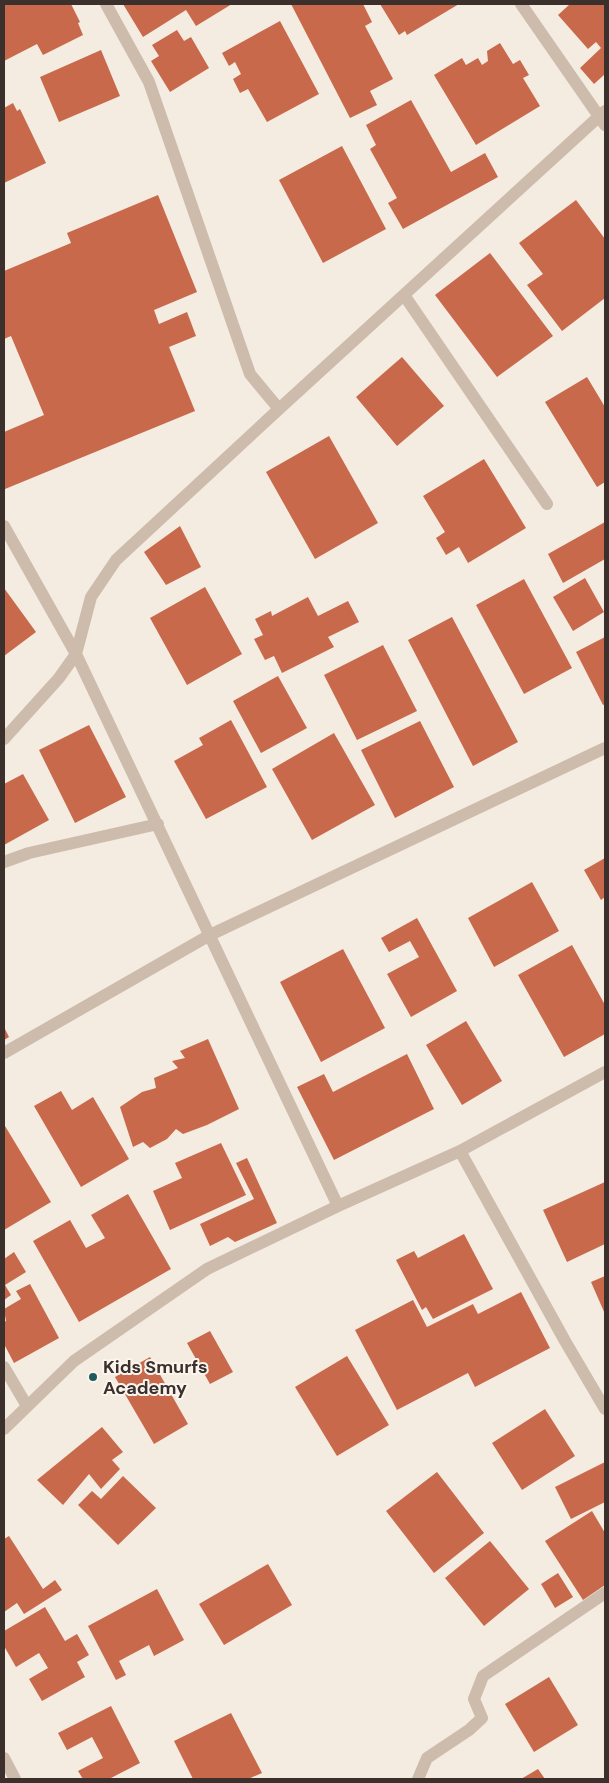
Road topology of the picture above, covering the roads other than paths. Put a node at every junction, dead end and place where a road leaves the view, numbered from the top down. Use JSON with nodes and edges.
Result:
{"nodes":[{"id":1,"x":106,"y":4,"type":"edge"},
{"id":2,"x":521,"y":4,"type":"edge"},
{"id":3,"x":603,"y":118,"type":"edge"},
{"id":4,"x":404,"y":295,"type":"junction"},
{"id":5,"x":279,"y":410,"type":"junction"},
{"id":6,"x":547,"y":504,"type":"dead end"},
{"id":7,"x":4,"y":526,"type":"edge"},
{"id":8,"x":76,"y":654,"type":"junction"},
{"id":9,"x":4,"y":739,"type":"edge"},
{"id":10,"x":605,"y":748,"type":"edge"},
{"id":11,"x":158,"y":824,"type":"junction"},
{"id":12,"x":4,"y":862,"type":"edge"},
{"id":13,"x":210,"y":936,"type":"junction"},
{"id":14,"x":4,"y":1053,"type":"edge"},
{"id":15,"x":605,"y":1072,"type":"edge"},
{"id":16,"x":460,"y":1151,"type":"junction"},
{"id":17,"x":338,"y":1206,"type":"junction"},
{"id":18,"x":4,"y":1367,"type":"edge"},
{"id":19,"x":27,"y":1406,"type":"junction"},
{"id":20,"x":605,"y":1409,"type":"edge"},
{"id":21,"x":4,"y":1429,"type":"edge"},
{"id":22,"x":605,"y":1593,"type":"edge"},
{"id":23,"x":4,"y":1758,"type":"edge"},
{"id":24,"x":15,"y":1779,"type":"edge"},
{"id":25,"x":418,"y":1779,"type":"edge"}],
"edges":[{"from":1,"to":5,"type":"street"},
{"from":2,"to":3,"type":"street"},
{"from":3,"to":4,"type":"street"},
{"from":4,"to":5,"type":"street"},
{"from":4,"to":6,"type":"street"},
{"from":5,"to":8,"type":"street"},
{"from":7,"to":8,"type":"street"},
{"from":8,"to":9,"type":"street"},
{"from":8,"to":11,"type":"street"},
{"from":10,"to":13,"type":"street"},
{"from":11,"to":12,"type":"street"},
{"from":11,"to":13,"type":"street"},
{"from":13,"to":14,"type":"street"},
{"from":13,"to":17,"type":"street"},
{"from":15,"to":16,"type":"street"},
{"from":16,"to":17,"type":"street"},
{"from":16,"to":20,"type":"street"},
{"from":17,"to":19,"type":"street"},
{"from":18,"to":19,"type":"street"},
{"from":19,"to":21,"type":"street"},
{"from":22,"to":25,"type":"street"},
{"from":23,"to":24,"type":"street"}]}
